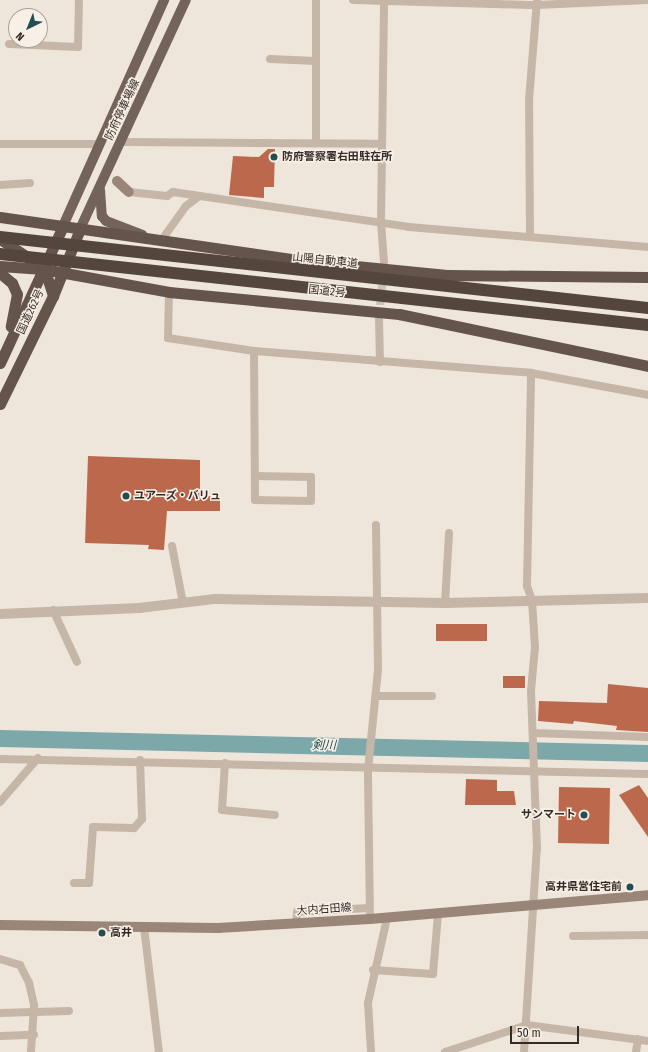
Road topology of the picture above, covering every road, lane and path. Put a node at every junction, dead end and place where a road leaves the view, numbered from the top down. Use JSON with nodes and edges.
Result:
{"nodes":[{"id":1,"x":79,"y":0,"type":"edge"},
{"id":2,"x":164,"y":0,"type":"edge"},
{"id":3,"x":186,"y":0,"type":"edge"},
{"id":4,"x":316,"y":0,"type":"edge"},
{"id":5,"x":353,"y":0,"type":"edge"},
{"id":6,"x":648,"y":0,"type":"edge"},
{"id":7,"x":399,"y":1,"type":"edge"},
{"id":8,"x":624,"y":1,"type":"edge"},
{"id":9,"x":537,"y":2,"type":"edge"},
{"id":10,"x":384,"y":3,"type":"junction"},
{"id":11,"x":48,"y":46,"type":"edge"},
{"id":12,"x":270,"y":60,"type":"dead end"},
{"id":13,"x":316,"y":61,"type":"junction"},
{"id":14,"x":121,"y":142,"type":"junction"},
{"id":15,"x":0,"y":144,"type":"edge"},
{"id":16,"x":100,"y":144,"type":"junction"},
{"id":17,"x":316,"y":144,"type":"junction"},
{"id":18,"x":381,"y":144,"type":"junction"},
{"id":19,"x":105,"y":177,"type":"junction"},
{"id":20,"x":117,"y":181,"type":"joint"},
{"id":21,"x":30,"y":183,"type":"dead end"},
{"id":22,"x":0,"y":185,"type":"edge"},
{"id":23,"x":99,"y":188,"type":"junction"},
{"id":24,"x":129,"y":192,"type":"joint"},
{"id":25,"x":198,"y":196,"type":"junction"},
{"id":26,"x":0,"y":217,"type":"edge"},
{"id":27,"x":380,"y":222,"type":"junction"},
{"id":28,"x":63,"y":226,"type":"junction"},
{"id":29,"x":80,"y":229,"type":"junction"},
{"id":30,"x":530,"y":237,"type":"junction"},
{"id":31,"x":0,"y":238,"type":"edge"},
{"id":32,"x":148,"y":239,"type":"junction"},
{"id":33,"x":161,"y":241,"type":"junction"},
{"id":34,"x":648,"y":247,"type":"edge"},
{"id":35,"x":0,"y":254,"type":"edge"},
{"id":36,"x":384,"y":262,"type":"dead end"},
{"id":37,"x":0,"y":266,"type":"edge"},
{"id":38,"x":42,"y":270,"type":"junction"},
{"id":39,"x":64,"y":272,"type":"junction"},
{"id":40,"x":0,"y":273,"type":"edge"},
{"id":41,"x":648,"y":277,"type":"edge"},
{"id":42,"x":169,"y":292,"type":"junction"},
{"id":43,"x":53,"y":296,"type":"junction"},
{"id":44,"x":648,"y":308,"type":"edge"},
{"id":45,"x":379,"y":319,"type":"tunnel mouth"},
{"id":46,"x":648,"y":325,"type":"edge"},
{"id":47,"x":7,"y":348,"type":"junction"},
{"id":48,"x":254,"y":351,"type":"junction"},
{"id":49,"x":380,"y":362,"type":"junction"},
{"id":50,"x":0,"y":363,"type":"edge"},
{"id":51,"x":648,"y":366,"type":"edge"},
{"id":52,"x":531,"y":374,"type":"junction"},
{"id":53,"x":648,"y":395,"type":"edge"},
{"id":54,"x":0,"y":404,"type":"edge"},
{"id":55,"x":255,"y":476,"type":"junction"},
{"id":56,"x":376,"y":525,"type":"dead end"},
{"id":57,"x":449,"y":533,"type":"dead end"},
{"id":58,"x":172,"y":546,"type":"dead end"},
{"id":59,"x":648,"y":598,"type":"edge"},
{"id":60,"x":532,"y":600,"type":"junction"},
{"id":61,"x":376,"y":602,"type":"junction"},
{"id":62,"x":183,"y":603,"type":"junction"},
{"id":63,"x":446,"y":603,"type":"junction"},
{"id":64,"x":53,"y":610,"type":"junction"},
{"id":65,"x":0,"y":614,"type":"edge"},
{"id":66,"x":77,"y":662,"type":"dead end"},
{"id":67,"x":376,"y":696,"type":"junction"},
{"id":68,"x":432,"y":696,"type":"dead end"},
{"id":69,"x":534,"y":736,"type":"junction"},
{"id":70,"x":648,"y":736,"type":"edge"},
{"id":71,"x":38,"y":758,"type":"junction"},
{"id":72,"x":0,"y":759,"type":"edge"},
{"id":73,"x":140,"y":760,"type":"junction"},
{"id":74,"x":225,"y":763,"type":"junction"},
{"id":75,"x":368,"y":770,"type":"junction"},
{"id":76,"x":535,"y":771,"type":"junction"},
{"id":77,"x":648,"y":774,"type":"edge"},
{"id":78,"x":0,"y":802,"type":"edge"},
{"id":79,"x":275,"y":815,"type":"dead end"},
{"id":80,"x":74,"y":883,"type":"dead end"},
{"id":81,"x":648,"y":895,"type":"edge"},
{"id":82,"x":533,"y":905,"type":"junction"},
{"id":83,"x":369,"y":908,"type":"junction"},
{"id":84,"x":438,"y":914,"type":"junction"},
{"id":85,"x":387,"y":918,"type":"junction"},
{"id":86,"x":370,"y":919,"type":"junction"},
{"id":87,"x":296,"y":924,"type":"junction"},
{"id":88,"x":0,"y":925,"type":"edge"},
{"id":89,"x":144,"y":927,"type":"junction"},
{"id":90,"x":648,"y":935,"type":"edge"},
{"id":91,"x":573,"y":936,"type":"dead end"},
{"id":92,"x":0,"y":959,"type":"edge"},
{"id":93,"x":372,"y":970,"type":"junction"},
{"id":94,"x":68,"y":1011,"type":"dead end"},
{"id":95,"x":0,"y":1013,"type":"edge"},
{"id":96,"x":33,"y":1014,"type":"junction"},
{"id":97,"x":527,"y":1025,"type":"junction"},
{"id":98,"x":34,"y":1035,"type":"junction"},
{"id":99,"x":0,"y":1036,"type":"edge"},
{"id":100,"x":638,"y":1039,"type":"junction"},
{"id":101,"x":648,"y":1041,"type":"edge"},
{"id":102,"x":31,"y":1052,"type":"edge"},
{"id":103,"x":159,"y":1052,"type":"edge"},
{"id":104,"x":371,"y":1052,"type":"edge"},
{"id":105,"x":445,"y":1052,"type":"edge"},
{"id":106,"x":524,"y":1052,"type":"edge"},
{"id":107,"x":636,"y":1052,"type":"edge"}],
"edges":[{"from":1,"to":11,"type":"street"},
{"from":2,"to":16,"type":"main road","name":"防府停車場線"},
{"from":3,"to":14,"type":"main road","name":"防府停車場線"},
{"from":4,"to":13,"type":"street"},
{"from":5,"to":10,"type":"street"},
{"from":6,"to":8,"type":"street"},
{"from":7,"to":9,"type":"street"},
{"from":7,"to":10,"type":"street"},
{"from":8,"to":9,"type":"street"},
{"from":9,"to":30,"type":"street"},
{"from":10,"to":18,"type":"street"},
{"from":12,"to":13,"type":"street"},
{"from":13,"to":17,"type":"street"},
{"from":14,"to":17,"type":"street"},
{"from":14,"to":19,"type":"main road","name":"防府停車場線"},
{"from":15,"to":16,"type":"street"},
{"from":16,"to":28,"type":"main road","name":"防府停車場線"},
{"from":17,"to":18,"type":"street"},
{"from":18,"to":27,"type":"street"},
{"from":19,"to":20,"type":"street"},
{"from":19,"to":23,"type":"main road","name":"防府停車場線"},
{"from":20,"to":24,"type":"main road"},
{"from":21,"to":22,"type":"street"},
{"from":23,"to":29,"type":"main road","name":"防府停車場線"},
{"from":23,"to":32,"type":"main road"},
{"from":24,"to":25,"type":"street"},
{"from":25,"to":27,"type":"street"},
{"from":25,"to":33,"type":"street"},
{"from":26,"to":28,"type":"highway"},
{"from":27,"to":30,"type":"street"},
{"from":27,"to":36,"type":"street"},
{"from":28,"to":29,"type":"highway"},
{"from":28,"to":38,"type":"highway","name":"国道262号"},
{"from":29,"to":32,"type":"highway"},
{"from":29,"to":39,"type":"highway","name":"国道262号"},
{"from":30,"to":34,"type":"street"},
{"from":31,"to":38,"type":"highway"},
{"from":31,"to":44,"type":"highway","name":"山陽自動車道","bridge":true},
{"from":32,"to":33,"type":"highway"},
{"from":33,"to":41,"type":"highway"},
{"from":35,"to":46,"type":"highway","bridge":true},
{"from":37,"to":38,"type":"highway","name":"国道2号"},
{"from":38,"to":39,"type":"highway","name":"国道2号"},
{"from":38,"to":43,"type":"highway"},
{"from":38,"to":47,"type":"highway","name":"国道262号"},
{"from":39,"to":42,"type":"highway","name":"国道2号"},
{"from":39,"to":43,"type":"highway","name":"国道262号"},
{"from":40,"to":47,"type":"highway"},
{"from":42,"to":48,"type":"street"},
{"from":42,"to":51,"type":"highway","name":"国道2号"},
{"from":43,"to":54,"type":"highway","name":"国道262号"},
{"from":45,"to":49,"type":"street"},
{"from":47,"to":50,"type":"highway","name":"国道262号"},
{"from":48,"to":49,"type":"street"},
{"from":48,"to":55,"type":"street"},
{"from":49,"to":52,"type":"street"},
{"from":52,"to":53,"type":"street"},
{"from":52,"to":60,"type":"street"},
{"from":55,"to":55,"type":"street"},
{"from":56,"to":61,"type":"street"},
{"from":57,"to":63,"type":"street"},
{"from":58,"to":62,"type":"street"},
{"from":59,"to":60,"type":"street"},
{"from":60,"to":63,"type":"street"},
{"from":60,"to":69,"type":"street"},
{"from":61,"to":62,"type":"street"},
{"from":61,"to":63,"type":"street"},
{"from":61,"to":67,"type":"street"},
{"from":62,"to":64,"type":"street"},
{"from":64,"to":65,"type":"street"},
{"from":64,"to":66,"type":"street"},
{"from":67,"to":68,"type":"street"},
{"from":67,"to":75,"type":"street"},
{"from":69,"to":70,"type":"street"},
{"from":69,"to":76,"type":"street"},
{"from":71,"to":72,"type":"street"},
{"from":71,"to":73,"type":"street"},
{"from":71,"to":78,"type":"street"},
{"from":73,"to":74,"type":"street"},
{"from":73,"to":80,"type":"street"},
{"from":74,"to":75,"type":"street"},
{"from":74,"to":79,"type":"street"},
{"from":75,"to":76,"type":"street"},
{"from":75,"to":83,"type":"street"},
{"from":76,"to":77,"type":"street"},
{"from":76,"to":82,"type":"street"},
{"from":81,"to":82,"type":"main road","name":"大内右田線"},
{"from":82,"to":84,"type":"main road","name":"大内右田線"},
{"from":82,"to":97,"type":"street"},
{"from":83,"to":86,"type":"street"},
{"from":83,"to":87,"type":"street"},
{"from":84,"to":85,"type":"main road","name":"大内右田線"},
{"from":84,"to":93,"type":"street"},
{"from":85,"to":86,"type":"main road","name":"大内右田線"},
{"from":85,"to":93,"type":"street"},
{"from":86,"to":87,"type":"main road","name":"大内右田線"},
{"from":87,"to":89,"type":"main road","name":"大内右田線"},
{"from":88,"to":89,"type":"main road","name":"大内右田線"},
{"from":89,"to":103,"type":"street"},
{"from":90,"to":91,"type":"street"},
{"from":92,"to":96,"type":"street"},
{"from":93,"to":104,"type":"street"},
{"from":94,"to":96,"type":"street"},
{"from":95,"to":96,"type":"street"},
{"from":96,"to":98,"type":"street"},
{"from":97,"to":100,"type":"street"},
{"from":97,"to":105,"type":"street"},
{"from":97,"to":106,"type":"street"},
{"from":98,"to":99,"type":"street"},
{"from":98,"to":102,"type":"street"},
{"from":100,"to":101,"type":"street"},
{"from":100,"to":107,"type":"street"}]}
